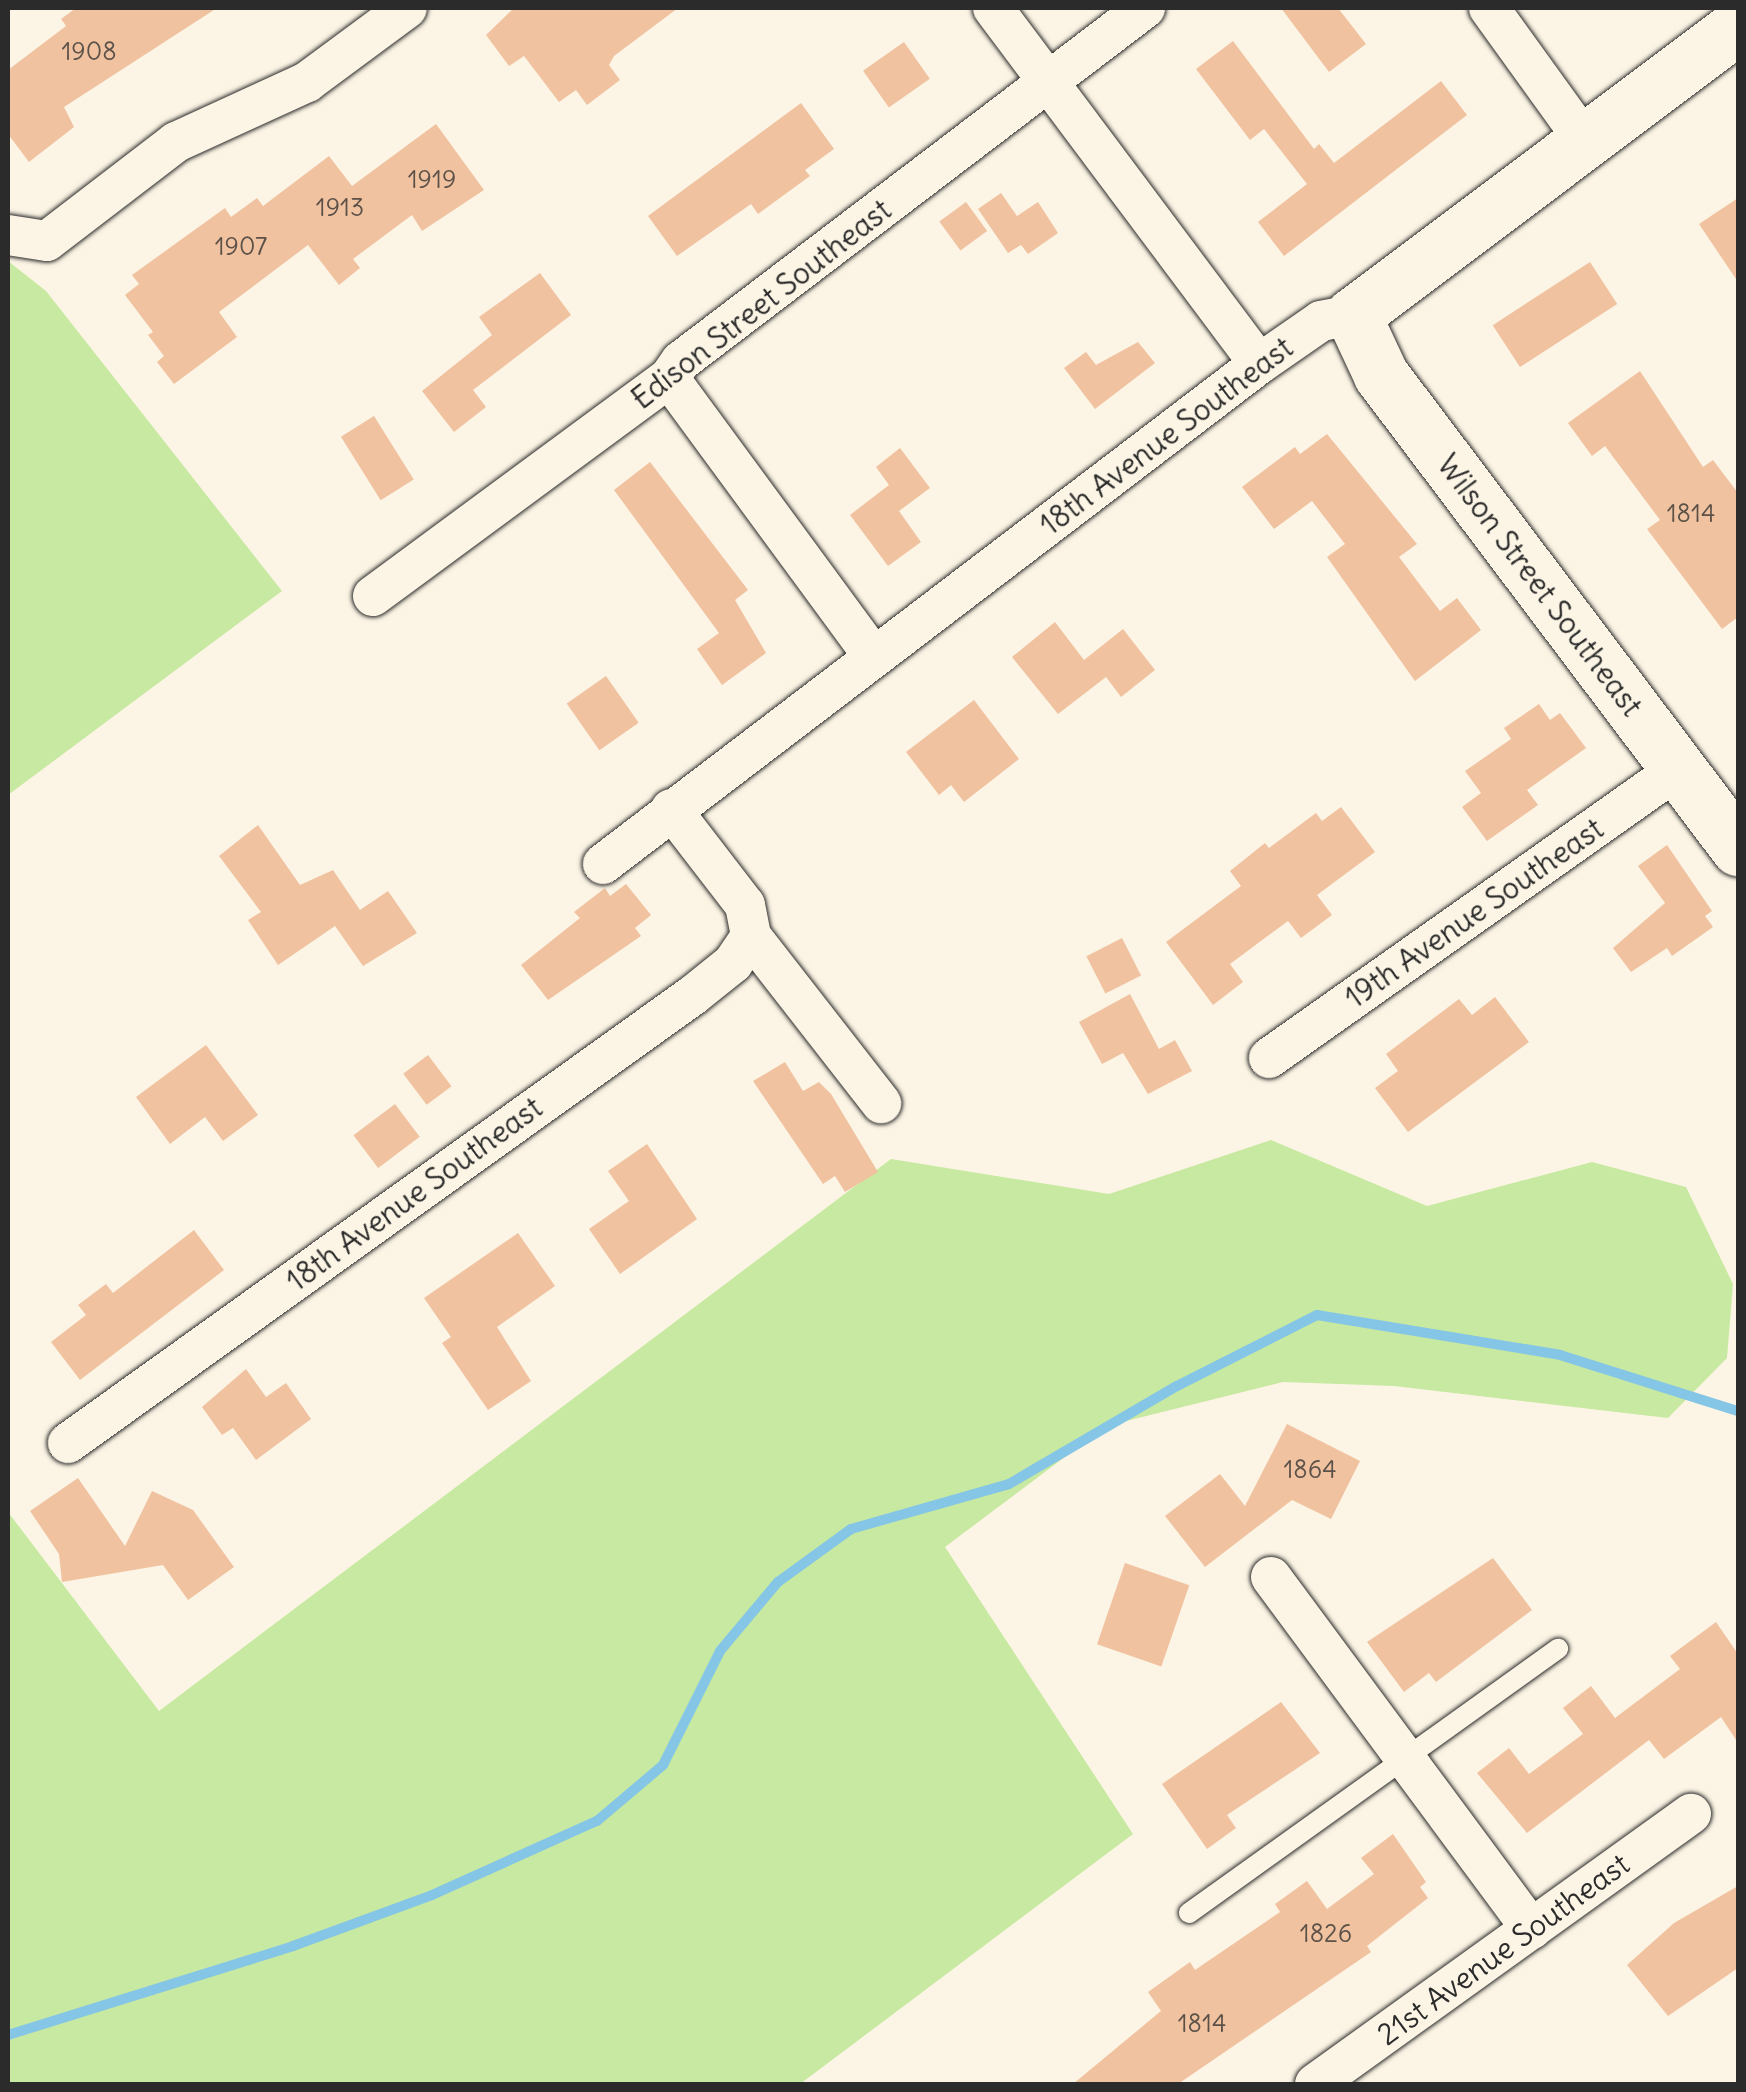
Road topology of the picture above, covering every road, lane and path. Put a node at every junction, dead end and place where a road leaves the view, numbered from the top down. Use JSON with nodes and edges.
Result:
{"nodes":[{"id":1,"x":407,"y":8,"type":"edge"},
{"id":2,"x":993,"y":8,"type":"edge"},
{"id":3,"x":1145,"y":8,"type":"edge"},
{"id":4,"x":1489,"y":8,"type":"edge"},
{"id":5,"x":1738,"y":26,"type":"edge"},
{"id":6,"x":1048,"y":81,"type":"junction"},
{"id":7,"x":1584,"y":141,"type":"junction"},
{"id":8,"x":8,"y":235,"type":"edge"},
{"id":9,"x":1353,"y":315,"type":"junction"},
{"id":10,"x":1259,"y":364,"type":"junction"},
{"id":11,"x":670,"y":378,"type":"junction"},
{"id":12,"x":373,"y":596,"type":"dead end"},
{"id":13,"x":874,"y":656,"type":"junction"},
{"id":14,"x":1678,"y":769,"type":"junction"},
{"id":15,"x":672,"y":809,"type":"junction"},
{"id":16,"x":1738,"y":848,"type":"edge"},
{"id":17,"x":603,"y":864,"type":"dead end"},
{"id":18,"x":751,"y":936,"type":"junction"},
{"id":19,"x":1269,"y":1058,"type":"dead end"},
{"id":20,"x":880,"y":1103,"type":"dead end"},
{"id":21,"x":68,"y":1442,"type":"dead end"},
{"id":22,"x":1271,"y":1578,"type":"dead end"},
{"id":23,"x":1558,"y":1648,"type":"dead end"},
{"id":24,"x":1406,"y":1760,"type":"junction"},
{"id":25,"x":1691,"y":1814,"type":"dead end"},
{"id":26,"x":1188,"y":1914,"type":"dead end"},
{"id":27,"x":1532,"y":1929,"type":"junction"},
{"id":28,"x":1315,"y":2084,"type":"edge"}],
"edges":[{"from":1,"to":8,"type":"street"},
{"from":2,"to":6,"type":"street"},
{"from":3,"to":6,"type":"street","name":"Edison Street Southeast"},
{"from":4,"to":7,"type":"street"},
{"from":5,"to":7,"type":"street","name":"18th Avenue Southeast"},
{"from":6,"to":10,"type":"street"},
{"from":6,"to":11,"type":"street","name":"Edison Street Southeast"},
{"from":7,"to":9,"type":"street","name":"18th Avenue Southeast"},
{"from":9,"to":10,"type":"street","name":"18th Avenue Southeast"},
{"from":9,"to":14,"type":"street","name":"Wilson Street Southeast"},
{"from":10,"to":13,"type":"street","name":"18th Avenue Southeast"},
{"from":11,"to":12,"type":"street","name":"Edison Street Southeast"},
{"from":11,"to":13,"type":"street"},
{"from":13,"to":15,"type":"street","name":"18th Avenue Southeast"},
{"from":14,"to":16,"type":"street","name":"Wilson Street Southeast"},
{"from":14,"to":19,"type":"street","name":"19th Avenue Southeast"},
{"from":15,"to":17,"type":"street","name":"18th Avenue Southeast"},
{"from":15,"to":18,"type":"street"},
{"from":18,"to":20,"type":"street"},
{"from":18,"to":21,"type":"street","name":"18th Avenue Southeast"},
{"from":22,"to":24,"type":"street"},
{"from":23,"to":24,"type":"lane"},
{"from":24,"to":26,"type":"lane"},
{"from":24,"to":27,"type":"street"},
{"from":25,"to":27,"type":"street","name":"21st Avenue Southeast"},
{"from":27,"to":28,"type":"street","name":"21st Avenue Southeast"}]}
